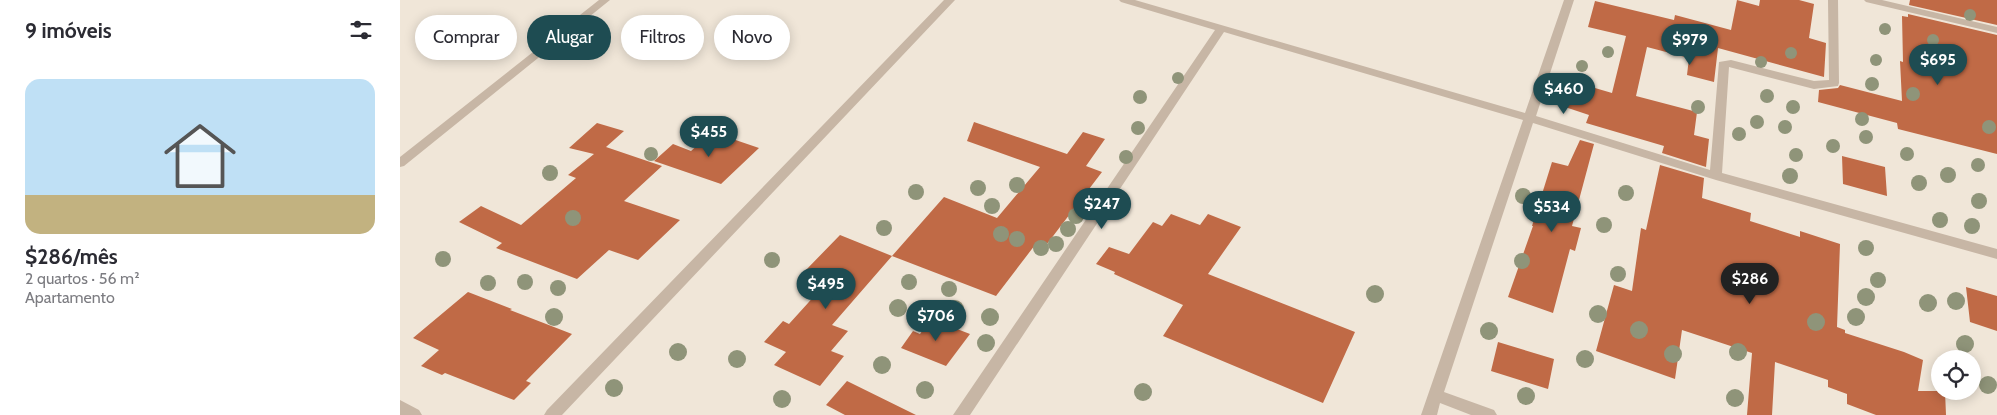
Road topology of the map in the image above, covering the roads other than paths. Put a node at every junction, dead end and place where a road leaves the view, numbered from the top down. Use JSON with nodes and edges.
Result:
{"nodes":[{"id":1,"x":605,"y":0,"type":"edge"},
{"id":2,"x":950,"y":0,"type":"edge"},
{"id":3,"x":1124,"y":0,"type":"edge"},
{"id":4,"x":1569,"y":0,"type":"edge"},
{"id":5,"x":1833,"y":0,"type":"edge"},
{"id":6,"x":1869,"y":0,"type":"edge"},
{"id":7,"x":1221,"y":29,"type":"junction"},
{"id":8,"x":1997,"y":30,"type":"edge"},
{"id":9,"x":1529,"y":118,"type":"junction"},
{"id":10,"x":400,"y":163,"type":"edge"},
{"id":11,"x":1716,"y":176,"type":"junction"},
{"id":12,"x":1997,"y":254,"type":"edge"},
{"id":13,"x":1436,"y":395,"type":"junction"},
{"id":14,"x":400,"y":407,"type":"edge"},
{"id":15,"x":414,"y":415,"type":"edge"},
{"id":16,"x":552,"y":415,"type":"edge"},
{"id":17,"x":961,"y":415,"type":"edge"},
{"id":18,"x":1428,"y":415,"type":"edge"},
{"id":19,"x":1489,"y":415,"type":"edge"}],
"edges":[{"from":1,"to":10,"type":"street"},
{"from":2,"to":16,"type":"street"},
{"from":3,"to":7,"type":"street"},
{"from":4,"to":9,"type":"street"},
{"from":5,"to":11,"type":"street"},
{"from":6,"to":8,"type":"street"},
{"from":7,"to":9,"type":"street"},
{"from":7,"to":17,"type":"street"},
{"from":9,"to":11,"type":"street"},
{"from":9,"to":13,"type":"street"},
{"from":11,"to":12,"type":"street"},
{"from":13,"to":18,"type":"street"},
{"from":13,"to":19,"type":"street"},
{"from":14,"to":15,"type":"street"}]}
